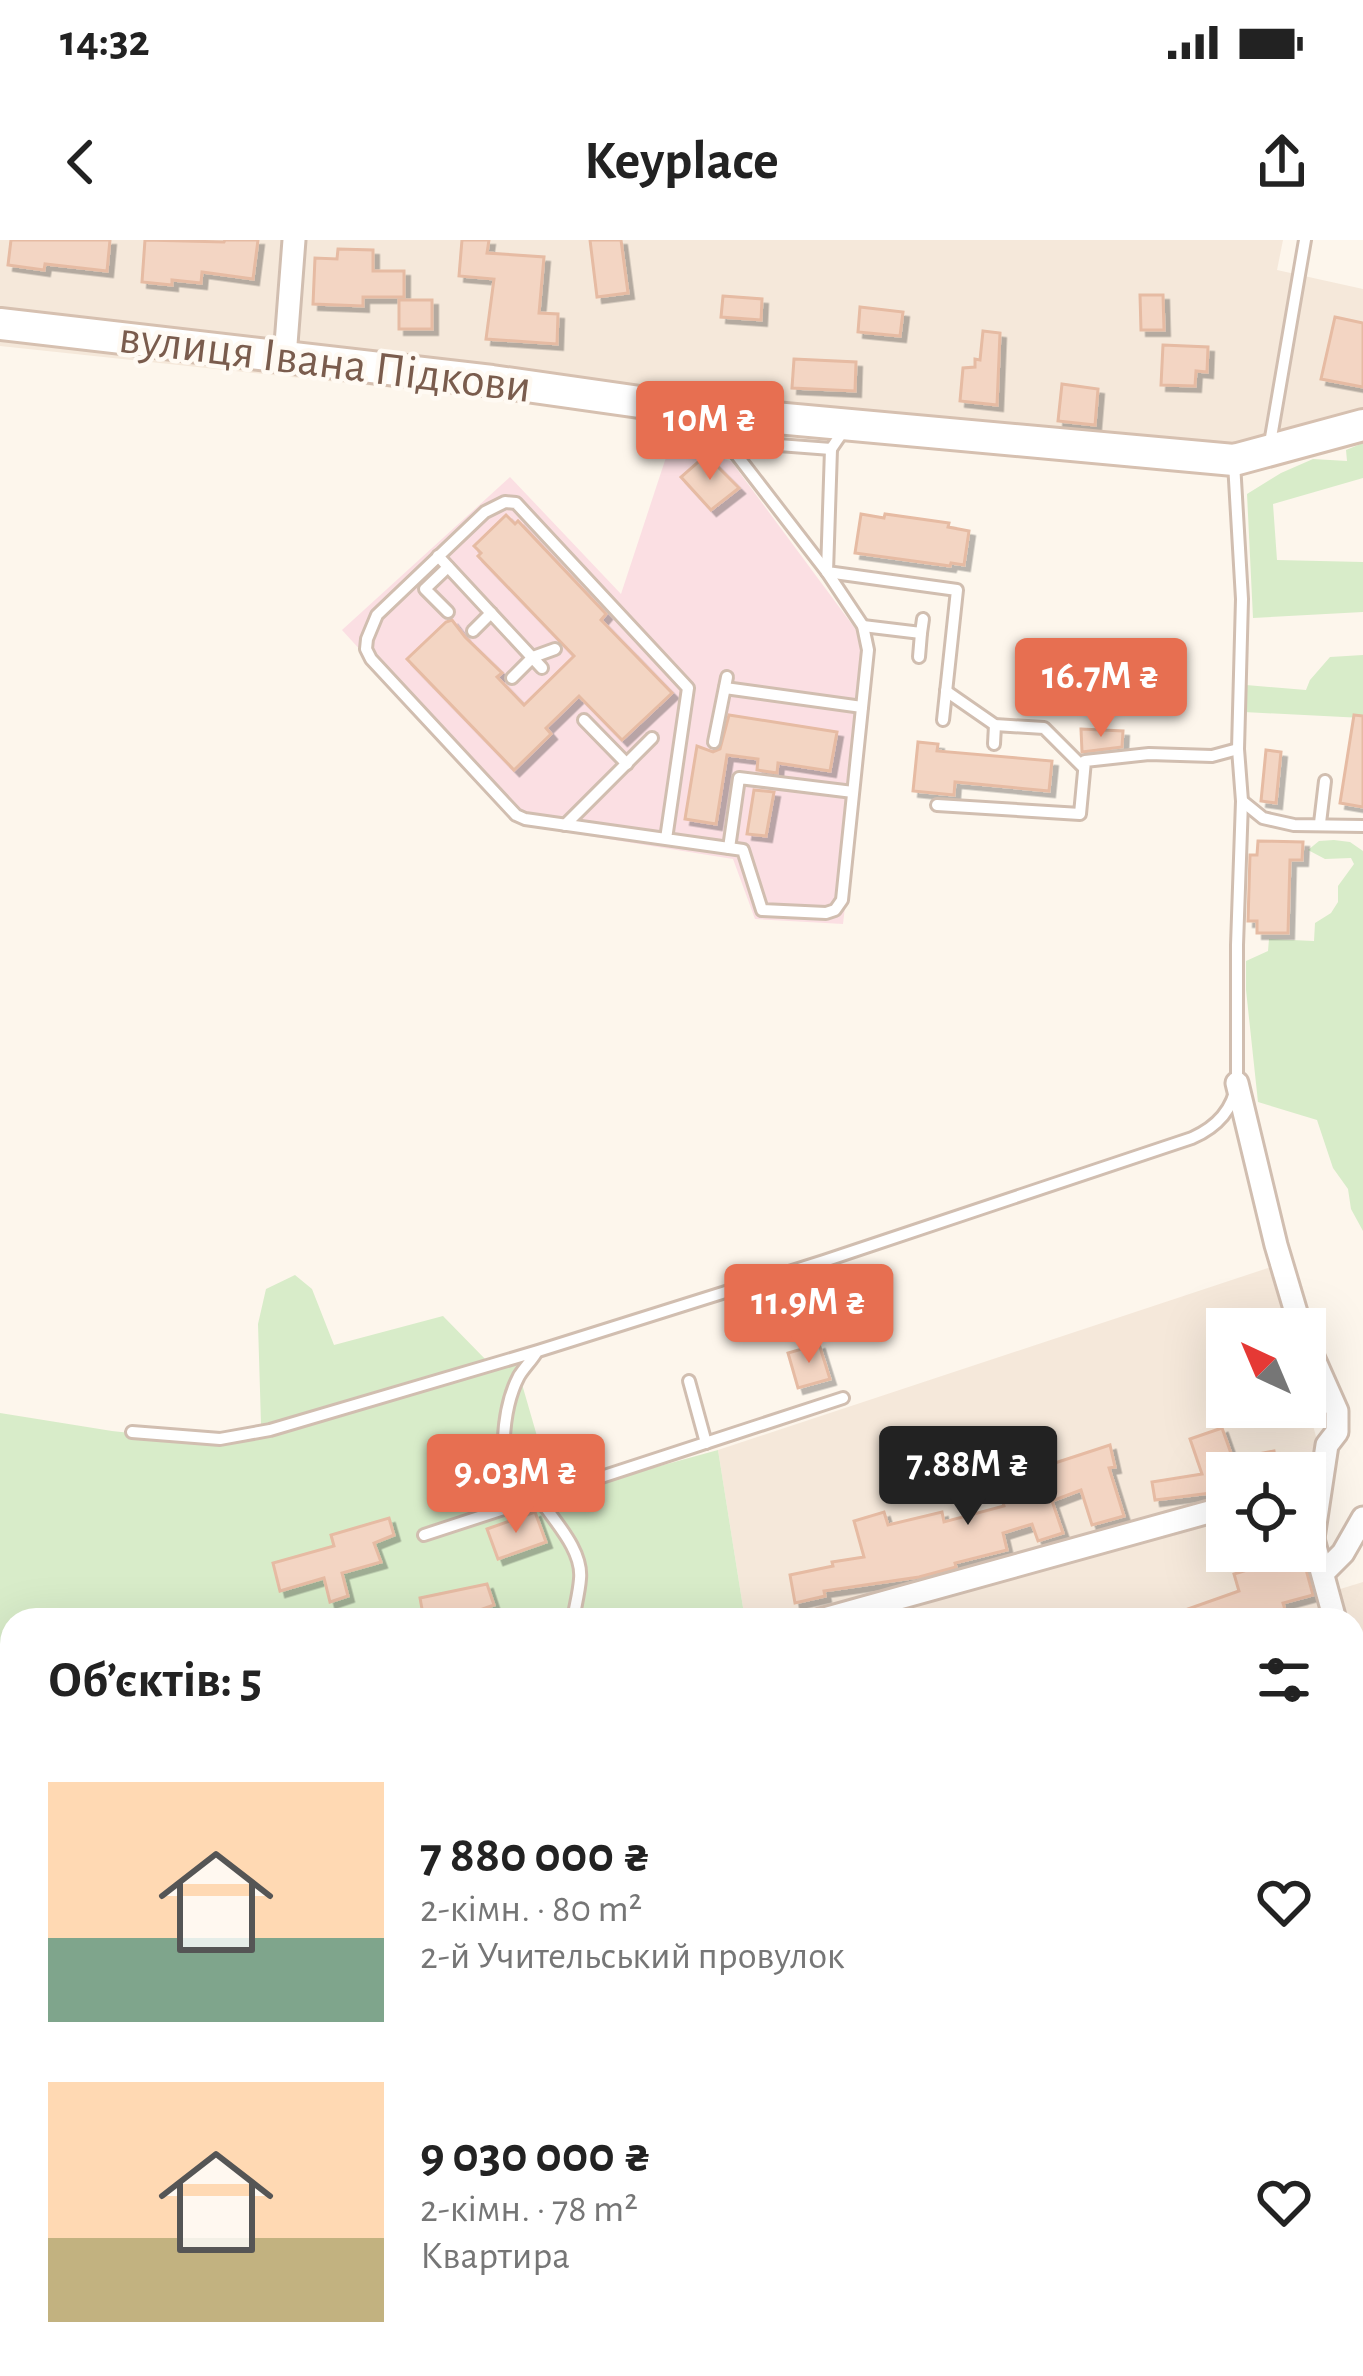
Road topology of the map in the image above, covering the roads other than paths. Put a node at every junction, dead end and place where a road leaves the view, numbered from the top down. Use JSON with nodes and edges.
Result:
{"nodes":[{"id":1,"x":294,"y":240,"type":"edge"},
{"id":2,"x":1305,"y":240,"type":"edge"},
{"id":3,"x":0,"y":324,"type":"edge"},
{"id":4,"x":285,"y":357,"type":"junction"},
{"id":5,"x":710,"y":412,"type":"junction"},
{"id":6,"x":1363,"y":425,"type":"edge"},
{"id":7,"x":839,"y":437,"type":"junction"},
{"id":8,"x":726,"y":441,"type":"junction"},
{"id":9,"x":1268,"y":452,"type":"junction"},
{"id":10,"x":1234,"y":460,"type":"junction"},
{"id":11,"x":438,"y":556,"type":"junction"},
{"id":12,"x":448,"y":567,"type":"junction"},
{"id":13,"x":827,"y":572,"type":"junction"},
{"id":14,"x":448,"y":612,"type":"dead end"},
{"id":15,"x":491,"y":613,"type":"junction"},
{"id":16,"x":923,"y":619,"type":"dead end"},
{"id":17,"x":862,"y":626,"type":"junction"},
{"id":18,"x":472,"y":631,"type":"dead end"},
{"id":19,"x":922,"y":633,"type":"junction"},
{"id":20,"x":555,"y":649,"type":"dead end"},
{"id":21,"x":533,"y":657,"type":"junction"},
{"id":22,"x":919,"y":657,"type":"dead end"},
{"id":23,"x":542,"y":668,"type":"dead end"},
{"id":24,"x":512,"y":677,"type":"dead end"},
{"id":25,"x":946,"y":691,"type":"junction"},
{"id":26,"x":862,"y":707,"type":"junction"},
{"id":27,"x":584,"y":720,"type":"dead end"},
{"id":28,"x":944,"y":720,"type":"dead end"},
{"id":29,"x":995,"y":725,"type":"junction"},
{"id":30,"x":652,"y":738,"type":"dead end"},
{"id":31,"x":714,"y":742,"type":"dead end"},
{"id":32,"x":994,"y":744,"type":"dead end"},
{"id":33,"x":1238,"y":749,"type":"junction"},
{"id":34,"x":627,"y":764,"type":"junction"},
{"id":35,"x":1084,"y":768,"type":"junction"},
{"id":36,"x":1325,"y":781,"type":"dead end"},
{"id":37,"x":854,"y":792,"type":"junction"},
{"id":38,"x":1243,"y":801,"type":"junction"},
{"id":39,"x":937,"y":805,"type":"dead end"},
{"id":40,"x":1320,"y":823,"type":"junction"},
{"id":41,"x":565,"y":825,"type":"junction"},
{"id":42,"x":1363,"y":826,"type":"edge"},
{"id":43,"x":667,"y":839,"type":"junction"},
{"id":44,"x":729,"y":848,"type":"junction"},
{"id":45,"x":1237,"y":1083,"type":"junction"},
{"id":46,"x":1295,"y":1308,"type":"edge"},
{"id":47,"x":538,"y":1351,"type":"junction"},
{"id":48,"x":689,"y":1381,"type":"dead end"},
{"id":49,"x":1326,"y":1388,"type":"edge"},
{"id":50,"x":843,"y":1398,"type":"dead end"},
{"id":51,"x":132,"y":1432,"type":"dead end"},
{"id":52,"x":706,"y":1443,"type":"junction"},
{"id":53,"x":1326,"y":1452,"type":"edge"},
{"id":54,"x":539,"y":1498,"type":"junction"},
{"id":55,"x":511,"y":1508,"type":"junction"},
{"id":56,"x":1206,"y":1513,"type":"edge"},
{"id":57,"x":1363,"y":1518,"type":"edge"},
{"id":58,"x":424,"y":1535,"type":"dead end"},
{"id":59,"x":1326,"y":1570,"type":"edge"},
{"id":60,"x":1324,"y":1572,"type":"edge"},
{"id":61,"x":575,"y":1608,"type":"edge"},
{"id":62,"x":863,"y":1608,"type":"edge"},
{"id":63,"x":1332,"y":1608,"type":"edge"}],
"edges":[{"from":1,"to":4,"type":"street"},
{"from":2,"to":9,"type":"lane"},
{"from":3,"to":4,"type":"street","name":"вулиця Івана Підкови"},
{"from":4,"to":5,"type":"street","name":"вулиця Івана Підкови"},
{"from":5,"to":7,"type":"street","name":"вулиця Івана Підкови"},
{"from":5,"to":8,"type":"lane"},
{"from":6,"to":9,"type":"street","name":"вулиця Івана Підкови"},
{"from":7,"to":8,"type":"lane"},
{"from":7,"to":10,"type":"street","name":"вулиця Івана Підкови"},
{"from":7,"to":13,"type":"lane"},
{"from":8,"to":13,"type":"lane"},
{"from":9,"to":10,"type":"street","name":"вулиця Івана Підкови"},
{"from":10,"to":33,"type":"lane"},
{"from":11,"to":12,"type":"lane"},
{"from":11,"to":41,"type":"lane"},
{"from":11,"to":43,"type":"lane"},
{"from":12,"to":14,"type":"lane"},
{"from":12,"to":15,"type":"lane"},
{"from":13,"to":17,"type":"lane"},
{"from":13,"to":25,"type":"lane"},
{"from":15,"to":18,"type":"lane"},
{"from":15,"to":21,"type":"lane"},
{"from":16,"to":19,"type":"lane"},
{"from":17,"to":19,"type":"lane"},
{"from":17,"to":26,"type":"lane"},
{"from":19,"to":22,"type":"lane"},
{"from":20,"to":21,"type":"lane"},
{"from":21,"to":23,"type":"lane"},
{"from":21,"to":24,"type":"lane"},
{"from":25,"to":28,"type":"lane"},
{"from":25,"to":29,"type":"lane"},
{"from":26,"to":31,"type":"lane"},
{"from":26,"to":37,"type":"lane"},
{"from":27,"to":34,"type":"lane"},
{"from":29,"to":32,"type":"lane"},
{"from":29,"to":35,"type":"lane"},
{"from":30,"to":34,"type":"lane"},
{"from":33,"to":35,"type":"lane"},
{"from":33,"to":38,"type":"lane"},
{"from":34,"to":41,"type":"lane"},
{"from":35,"to":39,"type":"lane"},
{"from":36,"to":40,"type":"lane"},
{"from":37,"to":44,"type":"lane"},
{"from":37,"to":44,"type":"lane"},
{"from":38,"to":40,"type":"lane"},
{"from":38,"to":45,"type":"lane"},
{"from":40,"to":42,"type":"lane"},
{"from":41,"to":43,"type":"lane"},
{"from":43,"to":44,"type":"lane"},
{"from":45,"to":46,"type":"street"},
{"from":45,"to":47,"type":"lane"},
{"from":47,"to":51,"type":"lane"},
{"from":47,"to":55,"type":"lane"},
{"from":48,"to":52,"type":"lane"},
{"from":49,"to":53,"type":"street"},
{"from":50,"to":52,"type":"lane"},
{"from":52,"to":54,"type":"lane"},
{"from":54,"to":55,"type":"lane"},
{"from":54,"to":61,"type":"lane"},
{"from":55,"to":58,"type":"lane"},
{"from":56,"to":62,"type":"street"},
{"from":57,"to":59,"type":"street"},
{"from":60,"to":63,"type":"street"}]}
